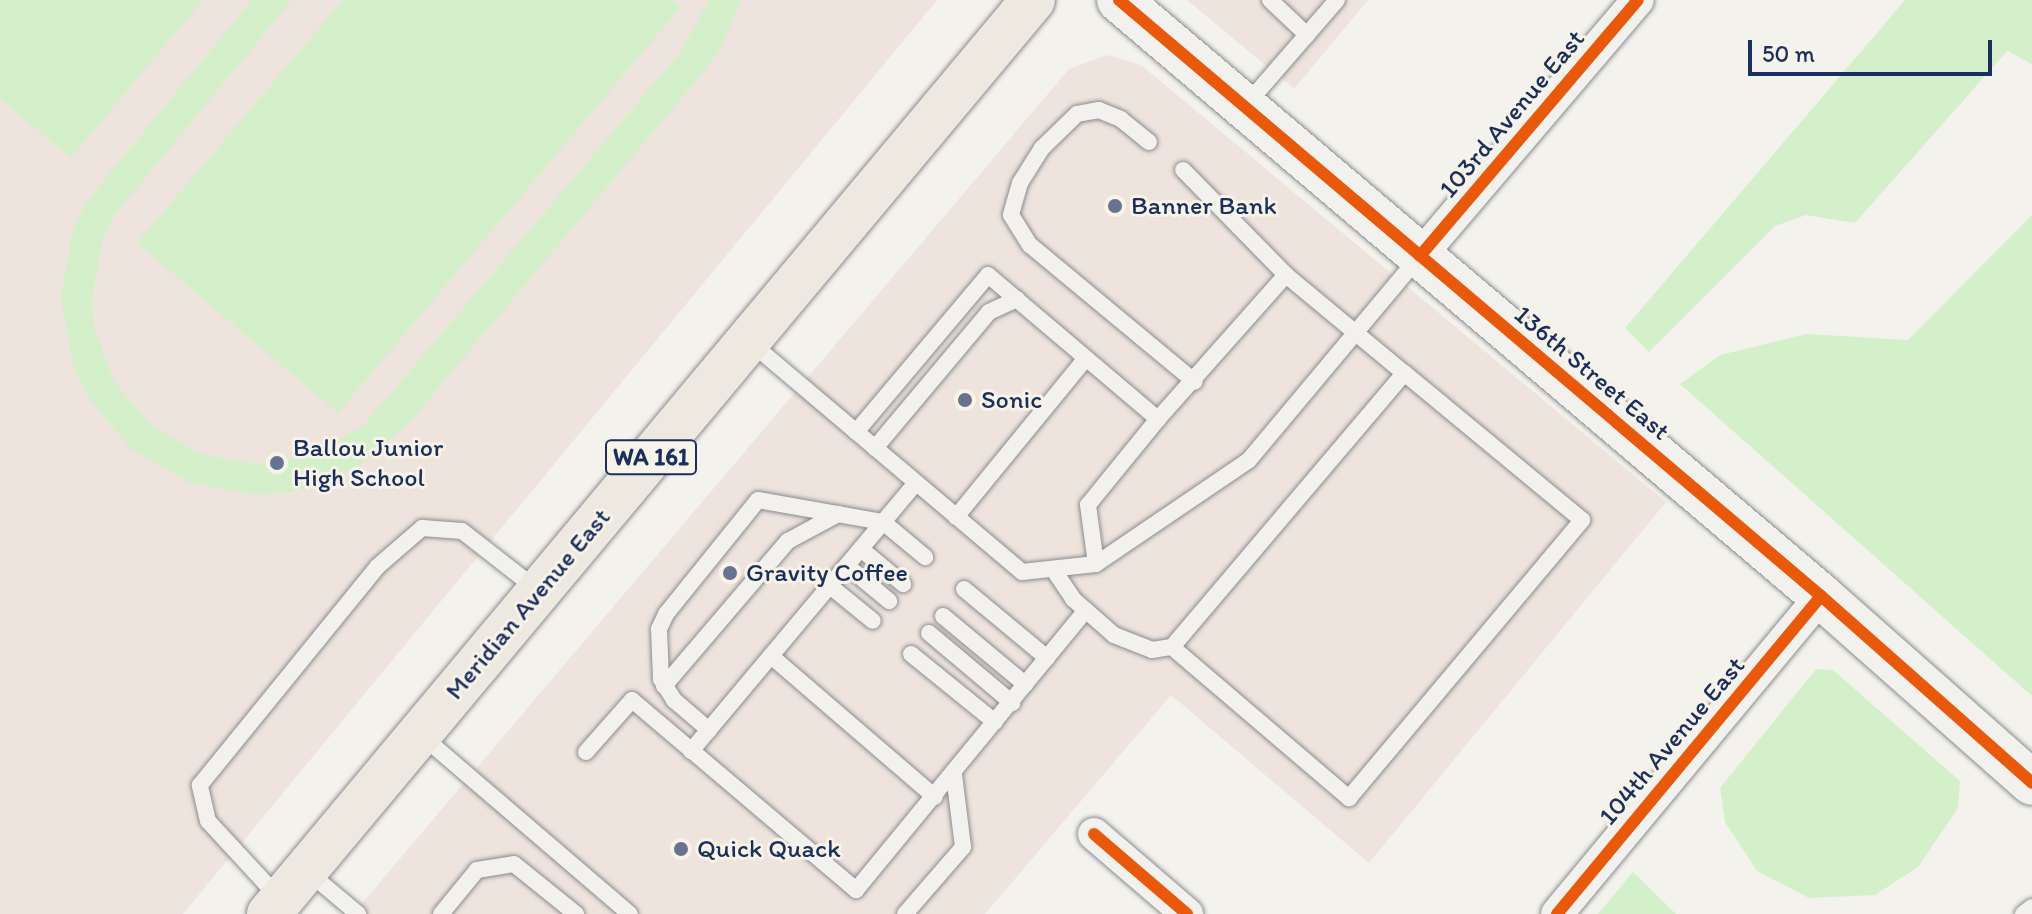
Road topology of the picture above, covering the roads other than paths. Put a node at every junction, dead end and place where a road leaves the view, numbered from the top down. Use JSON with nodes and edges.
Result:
{"nodes":[{"id":1,"x":1033,"y":0,"type":"edge"},
{"id":2,"x":1119,"y":0,"type":"edge"},
{"id":3,"x":1270,"y":0,"type":"edge"},
{"id":4,"x":1337,"y":0,"type":"edge"},
{"id":5,"x":1638,"y":0,"type":"edge"},
{"id":6,"x":1307,"y":35,"type":"junction"},
{"id":7,"x":1245,"y":107,"type":"junction"},
{"id":8,"x":1149,"y":142,"type":"dead end"},
{"id":9,"x":1183,"y":170,"type":"dead end"},
{"id":10,"x":1420,"y":256,"type":"junction"},
{"id":11,"x":1286,"y":275,"type":"junction"},
{"id":12,"x":1017,"y":299,"type":"junction"},
{"id":13,"x":1356,"y":333,"type":"junction"},
{"id":14,"x":748,"y":341,"type":"junction"},
{"id":15,"x":1086,"y":358,"type":"junction"},
{"id":16,"x":1404,"y":373,"type":"junction"},
{"id":17,"x":1195,"y":382,"type":"junction"},
{"id":18,"x":1158,"y":419,"type":"junction"},
{"id":19,"x":856,"y":432,"type":"junction"},
{"id":20,"x":875,"y":448,"type":"junction"},
{"id":21,"x":916,"y":483,"type":"junction"},
{"id":22,"x":838,"y":514,"type":"junction"},
{"id":23,"x":956,"y":517,"type":"junction"},
{"id":24,"x":883,"y":522,"type":"junction"},
{"id":25,"x":861,"y":549,"type":"junction"},
{"id":26,"x":925,"y":557,"type":"dead end"},
{"id":27,"x":1096,"y":564,"type":"junction"},
{"id":28,"x":847,"y":566,"type":"junction"},
{"id":29,"x":1053,"y":569,"type":"junction"},
{"id":30,"x":903,"y":584,"type":"dead end"},
{"id":31,"x":830,"y":586,"type":"junction"},
{"id":32,"x":964,"y":589,"type":"dead end"},
{"id":33,"x":540,"y":591,"type":"junction"},
{"id":34,"x":1821,"y":596,"type":"junction"},
{"id":35,"x":889,"y":601,"type":"dead end"},
{"id":36,"x":1086,"y":610,"type":"junction"},
{"id":37,"x":943,"y":616,"type":"dead end"},
{"id":38,"x":873,"y":621,"type":"dead end"},
{"id":39,"x":929,"y":633,"type":"dead end"},
{"id":40,"x":1172,"y":647,"type":"junction"},
{"id":41,"x":911,"y":654,"type":"dead end"},
{"id":42,"x":771,"y":656,"type":"junction"},
{"id":43,"x":1047,"y":658,"type":"junction"},
{"id":44,"x":1025,"y":684,"type":"junction"},
{"id":45,"x":664,"y":686,"type":"junction"},
{"id":46,"x":1012,"y":703,"type":"junction"},
{"id":47,"x":995,"y":722,"type":"junction"},
{"id":48,"x":709,"y":730,"type":"junction"},
{"id":49,"x":420,"y":734,"type":"junction"},
{"id":50,"x":691,"y":751,"type":"junction"},
{"id":51,"x":586,"y":752,"type":"dead end"},
{"id":52,"x":954,"y":775,"type":"junction"},
{"id":53,"x":2032,"y":783,"type":"edge"},
{"id":54,"x":935,"y":797,"type":"junction"},
{"id":55,"x":1094,"y":834,"type":"dead end"},
{"id":56,"x":286,"y":895,"type":"edge"},
{"id":57,"x":2032,"y":907,"type":"edge"},
{"id":58,"x":358,"y":914,"type":"edge"},
{"id":59,"x":441,"y":914,"type":"edge"},
{"id":60,"x":576,"y":914,"type":"edge"},
{"id":61,"x":630,"y":914,"type":"edge"},
{"id":62,"x":905,"y":914,"type":"edge"},
{"id":63,"x":1187,"y":914,"type":"edge"},
{"id":64,"x":1557,"y":914,"type":"edge"},
{"id":65,"x":2023,"y":914,"type":"edge"}],
"edges":[{"from":1,"to":14,"type":"main road","name":"Meridian Avenue East","number":"WA 161"},
{"from":2,"to":7,"type":"street","name":"136th Street East"},
{"from":3,"to":6,"type":"lane"},
{"from":4,"to":6,"type":"lane"},
{"from":5,"to":10,"type":"street","name":"103rd Avenue East"},
{"from":6,"to":7,"type":"lane"},
{"from":7,"to":10,"type":"street","name":"136th Street East"},
{"from":8,"to":17,"type":"lane"},
{"from":9,"to":11,"type":"lane"},
{"from":10,"to":13,"type":"lane"},
{"from":10,"to":34,"type":"street","name":"136th Street East"},
{"from":11,"to":13,"type":"lane"},
{"from":11,"to":17,"type":"lane"},
{"from":12,"to":15,"type":"lane"},
{"from":12,"to":19,"type":"lane"},
{"from":12,"to":20,"type":"lane"},
{"from":13,"to":16,"type":"lane"},
{"from":13,"to":27,"type":"lane"},
{"from":14,"to":19,"type":"lane"},
{"from":14,"to":33,"type":"main road","name":"Meridian Avenue East","number":"WA 161"},
{"from":15,"to":18,"type":"lane"},
{"from":15,"to":23,"type":"lane"},
{"from":16,"to":40,"type":"lane"},
{"from":16,"to":40,"type":"lane"},
{"from":17,"to":18,"type":"lane"},
{"from":18,"to":27,"type":"lane"},
{"from":19,"to":20,"type":"lane"},
{"from":20,"to":21,"type":"lane"},
{"from":21,"to":23,"type":"lane"},
{"from":21,"to":24,"type":"lane"},
{"from":22,"to":24,"type":"lane"},
{"from":22,"to":45,"type":"lane"},
{"from":22,"to":45,"type":"lane"},
{"from":23,"to":29,"type":"lane"},
{"from":24,"to":25,"type":"lane"},
{"from":24,"to":26,"type":"lane"},
{"from":25,"to":28,"type":"lane"},
{"from":25,"to":30,"type":"lane"},
{"from":27,"to":29,"type":"lane"},
{"from":28,"to":31,"type":"lane"},
{"from":28,"to":35,"type":"lane"},
{"from":29,"to":36,"type":"lane"},
{"from":31,"to":38,"type":"lane"},
{"from":31,"to":42,"type":"lane"},
{"from":32,"to":43,"type":"lane"},
{"from":33,"to":49,"type":"main road","name":"Meridian Avenue East","number":"WA 161"},
{"from":33,"to":56,"type":"lane"},
{"from":34,"to":53,"type":"street","name":"136th Street East"},
{"from":34,"to":64,"type":"street","name":"104th Avenue East"},
{"from":36,"to":40,"type":"lane"},
{"from":36,"to":43,"type":"lane"},
{"from":37,"to":44,"type":"lane"},
{"from":39,"to":46,"type":"lane"},
{"from":41,"to":47,"type":"lane"},
{"from":42,"to":48,"type":"lane"},
{"from":42,"to":54,"type":"lane"},
{"from":43,"to":44,"type":"lane"},
{"from":44,"to":46,"type":"lane"},
{"from":45,"to":48,"type":"lane"},
{"from":46,"to":47,"type":"lane"},
{"from":47,"to":52,"type":"lane"},
{"from":48,"to":50,"type":"lane"},
{"from":49,"to":56,"type":"main road","name":"Meridian Avenue East","number":"WA 161"},
{"from":49,"to":61,"type":"lane"},
{"from":50,"to":51,"type":"lane"},
{"from":50,"to":54,"type":"lane"},
{"from":52,"to":54,"type":"lane"},
{"from":52,"to":62,"type":"lane"},
{"from":55,"to":63,"type":"street"},
{"from":56,"to":58,"type":"lane"},
{"from":57,"to":65,"type":"lane"},
{"from":59,"to":60,"type":"lane"}]}
